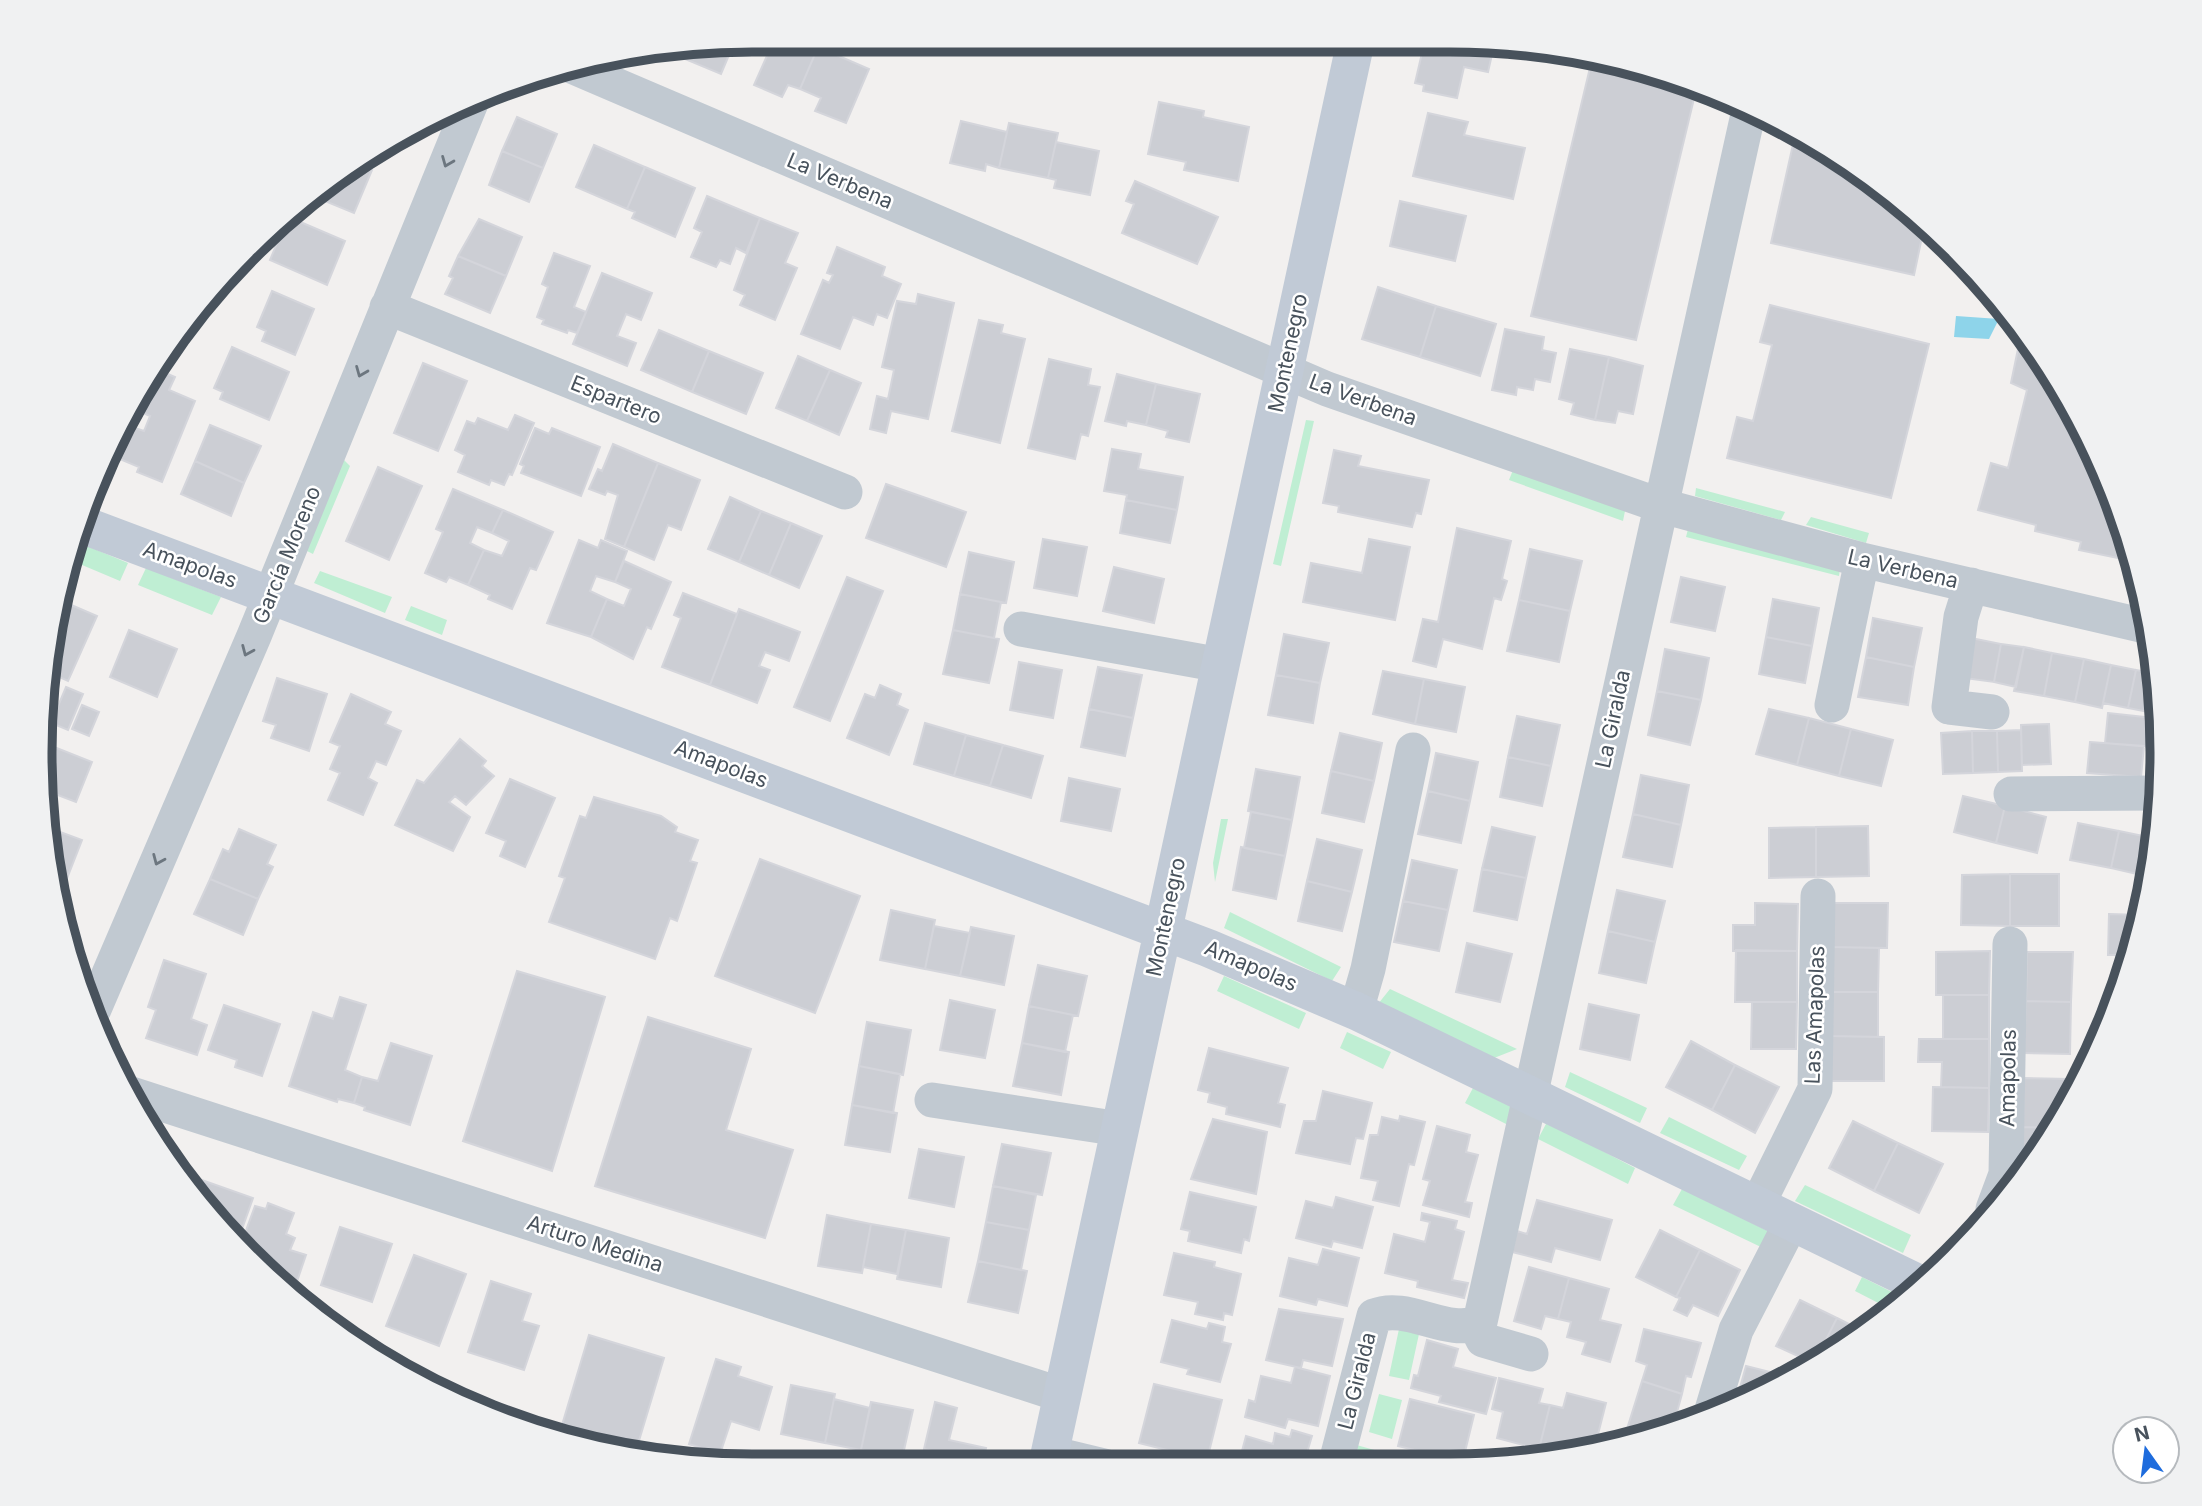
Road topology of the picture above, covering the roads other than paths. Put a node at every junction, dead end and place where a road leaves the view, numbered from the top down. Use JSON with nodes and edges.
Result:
{"nodes":[{"id":1,"x":1353,"y":52,"type":"edge"},
{"id":2,"x":587,"y":73,"type":"edge"},
{"id":3,"x":467,"y":114,"type":"edge"},
{"id":4,"x":1747,"y":119,"type":"edge"},
{"id":5,"x":387,"y":307,"type":"junction"},
{"id":6,"x":1284,"y":371,"type":"junction"},
{"id":7,"x":845,"y":492,"type":"dead end"},
{"id":8,"x":1659,"y":505,"type":"junction"},
{"id":9,"x":90,"y":528,"type":"edge"},
{"id":10,"x":1862,"y":560,"type":"junction"},
{"id":11,"x":1971,"y":585,"type":"junction"},
{"id":12,"x":270,"y":595,"type":"junction"},
{"id":13,"x":2137,"y":624,"type":"edge"},
{"id":14,"x":1021,"y":629,"type":"dead end"},
{"id":15,"x":1221,"y":665,"type":"junction"},
{"id":16,"x":1832,"y":705,"type":"dead end"},
{"id":17,"x":1992,"y":712,"type":"dead end"},
{"id":18,"x":1413,"y":750,"type":"dead end"},
{"id":19,"x":2148,"y":793,"type":"edge"},
{"id":20,"x":2011,"y":794,"type":"dead end"},
{"id":21,"x":1818,"y":896,"type":"dead end"},
{"id":22,"x":1163,"y":930,"type":"junction"},
{"id":23,"x":2010,"y":944,"type":"dead end"},
{"id":24,"x":98,"y":1000,"type":"edge"},
{"id":25,"x":1356,"y":1011,"type":"junction"},
{"id":26,"x":1530,"y":1096,"type":"junction"},
{"id":27,"x":143,"y":1098,"type":"edge"},
{"id":28,"x":932,"y":1100,"type":"dead end"},
{"id":29,"x":1120,"y":1129,"type":"junction"},
{"id":30,"x":2003,"y":1181,"type":"edge"},
{"id":31,"x":1758,"y":1204,"type":"junction"},
{"id":32,"x":1792,"y":1221,"type":"junction"},
{"id":33,"x":1911,"y":1280,"type":"edge"},
{"id":34,"x":1475,"y":1324,"type":"junction"},
{"id":35,"x":1531,"y":1354,"type":"dead end"},
{"id":36,"x":1062,"y":1395,"type":"junction"},
{"id":37,"x":1715,"y":1401,"type":"edge"},
{"id":38,"x":1049,"y":1454,"type":"edge"},
{"id":39,"x":1338,"y":1454,"type":"edge"}],
"edges":[{"from":1,"to":6,"type":"street","name":"Montenegro"},
{"from":2,"to":6,"type":"street","name":"La Verbena"},
{"from":3,"to":5,"type":"street","name":"García Moreno","one_way":true},
{"from":4,"to":8,"type":"street","name":"La Giralda"},
{"from":5,"to":7,"type":"street","name":"Espartero"},
{"from":5,"to":12,"type":"street","name":"García Moreno","one_way":true},
{"from":6,"to":8,"type":"street","name":"La Verbena"},
{"from":6,"to":15,"type":"street","name":"Montenegro"},
{"from":8,"to":10,"type":"street","name":"La Verbena"},
{"from":8,"to":26,"type":"street","name":"La Giralda"},
{"from":9,"to":12,"type":"street","name":"Amapolas"},
{"from":10,"to":11,"type":"street","name":"La Verbena"},
{"from":10,"to":16,"type":"street"},
{"from":11,"to":13,"type":"street","name":"La Verbena"},
{"from":11,"to":17,"type":"street"},
{"from":12,"to":22,"type":"street","name":"Amapolas"},
{"from":12,"to":24,"type":"street","name":"García Moreno","one_way":true},
{"from":14,"to":15,"type":"street"},
{"from":15,"to":22,"type":"street","name":"Montenegro"},
{"from":18,"to":25,"type":"street"},
{"from":19,"to":20,"type":"street"},
{"from":21,"to":31,"type":"street","name":"Las Amapolas"},
{"from":22,"to":25,"type":"street","name":"Amapolas"},
{"from":22,"to":29,"type":"street","name":"Montenegro"},
{"from":23,"to":30,"type":"street","name":"Amapolas"},
{"from":25,"to":26,"type":"street","name":"Amapolas"},
{"from":26,"to":31,"type":"street","name":"Amapolas"},
{"from":26,"to":34,"type":"street","name":"La Giralda"},
{"from":27,"to":36,"type":"street","name":"Arturo Medina"},
{"from":28,"to":29,"type":"street"},
{"from":29,"to":36,"type":"street","name":"Montenegro"},
{"from":31,"to":32,"type":"street","name":"Amapolas"},
{"from":32,"to":33,"type":"street","name":"Amapolas"},
{"from":32,"to":37,"type":"street"},
{"from":34,"to":35,"type":"street"},
{"from":34,"to":39,"type":"street","name":"La Giralda"},
{"from":36,"to":38,"type":"street","name":"Montenegro"}]}
